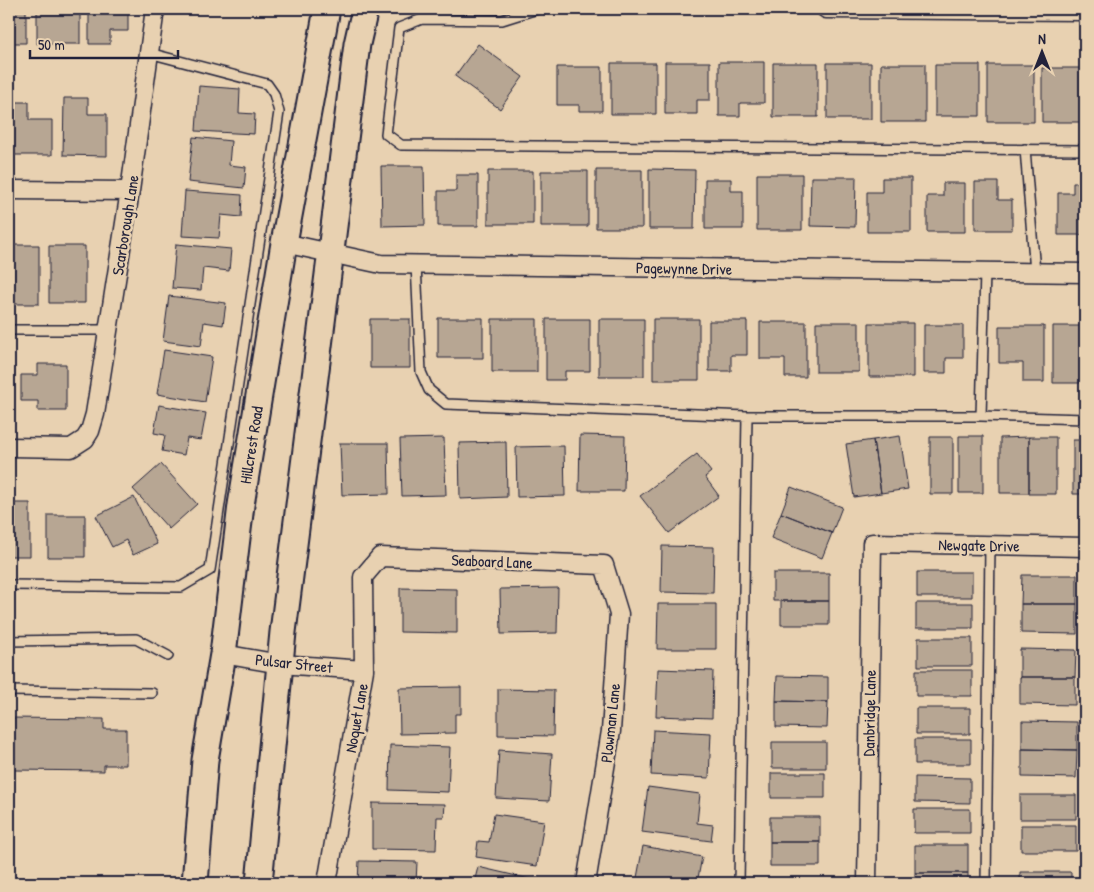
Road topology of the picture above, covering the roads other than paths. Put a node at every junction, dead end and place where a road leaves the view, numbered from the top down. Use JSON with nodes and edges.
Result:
{"nodes":[{"id":1,"x":156,"y":9,"type":"edge"},
{"id":2,"x":327,"y":9,"type":"edge"},
{"id":3,"x":365,"y":9,"type":"edge"},
{"id":4,"x":537,"y":9,"type":"edge"},
{"id":5,"x":826,"y":9,"type":"edge"},
{"id":6,"x":1085,"y":11,"type":"edge"},
{"id":7,"x":149,"y":53,"type":"junction"},
{"id":8,"x":1025,"y":149,"type":"junction"},
{"id":9,"x":1085,"y":150,"type":"edge"},
{"id":10,"x":9,"y":190,"type":"edge"},
{"id":11,"x":130,"y":191,"type":"junction"},
{"id":12,"x":284,"y":243,"type":"junction"},
{"id":13,"x":332,"y":252,"type":"junction"},
{"id":14,"x":416,"y":264,"type":"junction"},
{"id":15,"x":986,"y":272,"type":"junction"},
{"id":16,"x":1035,"y":272,"type":"junction"},
{"id":17,"x":1085,"y":272,"type":"edge"},
{"id":18,"x":9,"y":330,"type":"edge"},
{"id":19,"x":108,"y":330,"type":"junction"},
{"id":20,"x":747,"y":416,"type":"junction"},
{"id":21,"x":981,"y":416,"type":"junction"},
{"id":22,"x":1085,"y":419,"type":"edge"},
{"id":23,"x":9,"y":447,"type":"edge"},
{"id":24,"x":872,"y":543,"type":"joint"},
{"id":25,"x":990,"y":545,"type":"junction"},
{"id":26,"x":1085,"y":547,"type":"edge"},
{"id":27,"x":380,"y":557,"type":"joint"},
{"id":28,"x":604,"y":565,"type":"joint"},
{"id":29,"x":9,"y":585,"type":"edge"},
{"id":30,"x":9,"y":640,"type":"edge"},
{"id":31,"x":223,"y":654,"type":"junction"},
{"id":32,"x":168,"y":656,"type":"dead end"},
{"id":33,"x":280,"y":664,"type":"junction"},
{"id":34,"x":364,"y":670,"type":"junction"},
{"id":35,"x":9,"y":691,"type":"edge"},
{"id":36,"x":152,"y":692,"type":"dead end"},
{"id":37,"x":195,"y":883,"type":"edge"},
{"id":38,"x":259,"y":883,"type":"edge"},
{"id":39,"x":327,"y":883,"type":"edge"},
{"id":40,"x":586,"y":883,"type":"edge"},
{"id":41,"x":739,"y":883,"type":"edge"},
{"id":42,"x":867,"y":883,"type":"edge"},
{"id":43,"x":986,"y":883,"type":"edge"}],
"edges":[{"from":1,"to":7,"type":"street","name":"Scarborough Lane"},
{"from":2,"to":12,"type":"main road","name":"Hillcrest Road"},
{"from":3,"to":13,"type":"main road"},
{"from":4,"to":8,"type":"lane"},
{"from":5,"to":6,"type":"street"},
{"from":7,"to":11,"type":"street","name":"Scarborough Lane"},
{"from":7,"to":29,"type":"lane"},
{"from":8,"to":9,"type":"lane"},
{"from":8,"to":16,"type":"lane"},
{"from":10,"to":11,"type":"street"},
{"from":11,"to":19,"type":"street","name":"Scarborough Lane"},
{"from":12,"to":13,"type":"street","name":"Pagewynne Drive"},
{"from":12,"to":31,"type":"main road","name":"Hillcrest Road"},
{"from":13,"to":14,"type":"street","name":"Pagewynne Drive"},
{"from":13,"to":33,"type":"main road"},
{"from":14,"to":15,"type":"street","name":"Pagewynne Drive"},
{"from":14,"to":20,"type":"lane"},
{"from":15,"to":16,"type":"street","name":"Pagewynne Drive"},
{"from":15,"to":21,"type":"lane"},
{"from":16,"to":17,"type":"street","name":"Pagewynne Drive"},
{"from":18,"to":19,"type":"lane"},
{"from":19,"to":23,"type":"street","name":"Scarborough Lane"},
{"from":20,"to":21,"type":"lane"},
{"from":20,"to":41,"type":"lane"},
{"from":21,"to":22,"type":"lane"},
{"from":24,"to":25,"type":"street","name":"Newgate Drive"},
{"from":24,"to":42,"type":"street","name":"Danbridge Lane"},
{"from":25,"to":26,"type":"street","name":"Newgate Drive"},
{"from":25,"to":43,"type":"lane"},
{"from":27,"to":28,"type":"street","name":"Seaboard Lane"},
{"from":27,"to":34,"type":"street","name":"Noquet Lane"},
{"from":28,"to":40,"type":"street","name":"Plowman Lane"},
{"from":30,"to":32,"type":"lane"},
{"from":31,"to":33,"type":"street","name":"Pulsar Street"},
{"from":31,"to":37,"type":"main road","name":"Hillcrest Road"},
{"from":33,"to":34,"type":"street","name":"Pulsar Street"},
{"from":33,"to":38,"type":"main road"},
{"from":34,"to":39,"type":"street","name":"Noquet Lane"},
{"from":35,"to":36,"type":"lane"}]}
